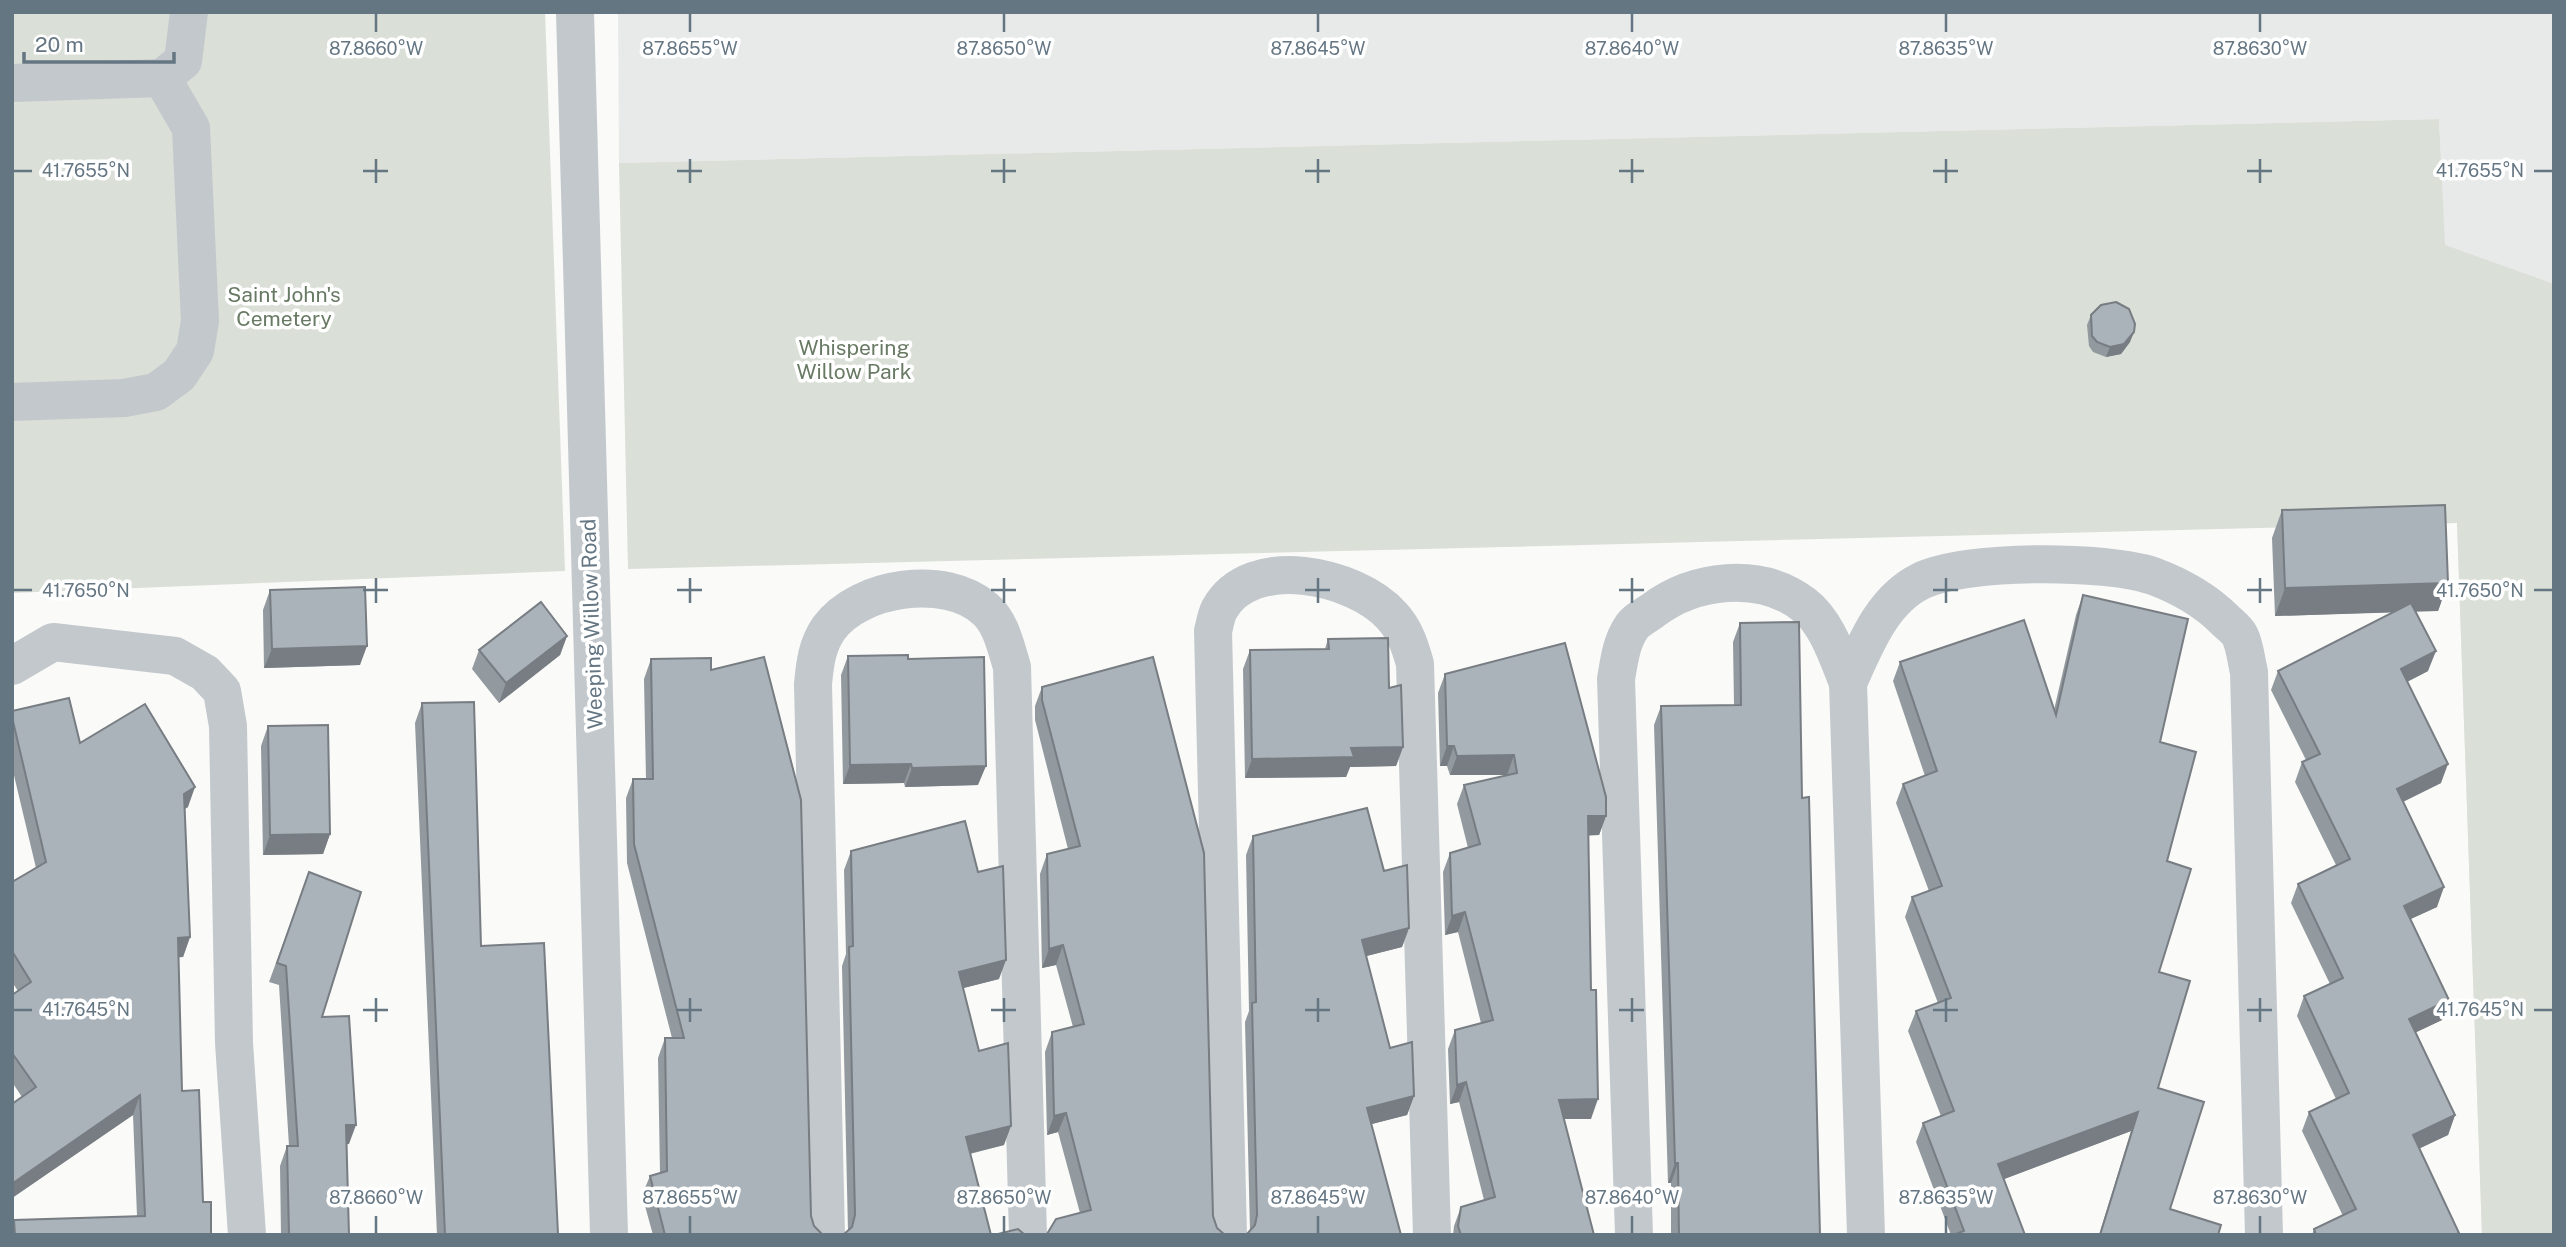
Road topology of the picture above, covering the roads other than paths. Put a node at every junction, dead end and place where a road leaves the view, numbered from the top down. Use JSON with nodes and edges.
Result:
{"nodes":[{"id":1,"x":189,"y":12,"type":"edge"},
{"id":2,"x":575,"y":12,"type":"edge"},
{"id":3,"x":162,"y":78,"type":"junction"},
{"id":4,"x":12,"y":83,"type":"edge"},
{"id":5,"x":12,"y":402,"type":"edge"},
{"id":6,"x":12,"y":666,"type":"edge"},
{"id":7,"x":1848,"y":683,"type":"junction"},
{"id":8,"x":247,"y":1235,"type":"edge"},
{"id":9,"x":609,"y":1235,"type":"edge"},
{"id":10,"x":826,"y":1235,"type":"edge"},
{"id":11,"x":1028,"y":1235,"type":"edge"},
{"id":12,"x":1228,"y":1235,"type":"edge"},
{"id":13,"x":1432,"y":1235,"type":"edge"},
{"id":14,"x":1634,"y":1235,"type":"edge"},
{"id":15,"x":1866,"y":1235,"type":"edge"},
{"id":16,"x":2264,"y":1235,"type":"edge"}],
"edges":[{"from":1,"to":3,"type":"street"},
{"from":2,"to":9,"type":"street","name":"Weeping Willow Road"},
{"from":3,"to":4,"type":"street"},
{"from":3,"to":5,"type":"street"},
{"from":6,"to":8,"type":"street"},
{"from":7,"to":14,"type":"street"},
{"from":7,"to":15,"type":"street"},
{"from":7,"to":16,"type":"street"},
{"from":10,"to":11,"type":"street"},
{"from":12,"to":13,"type":"street"}]}
